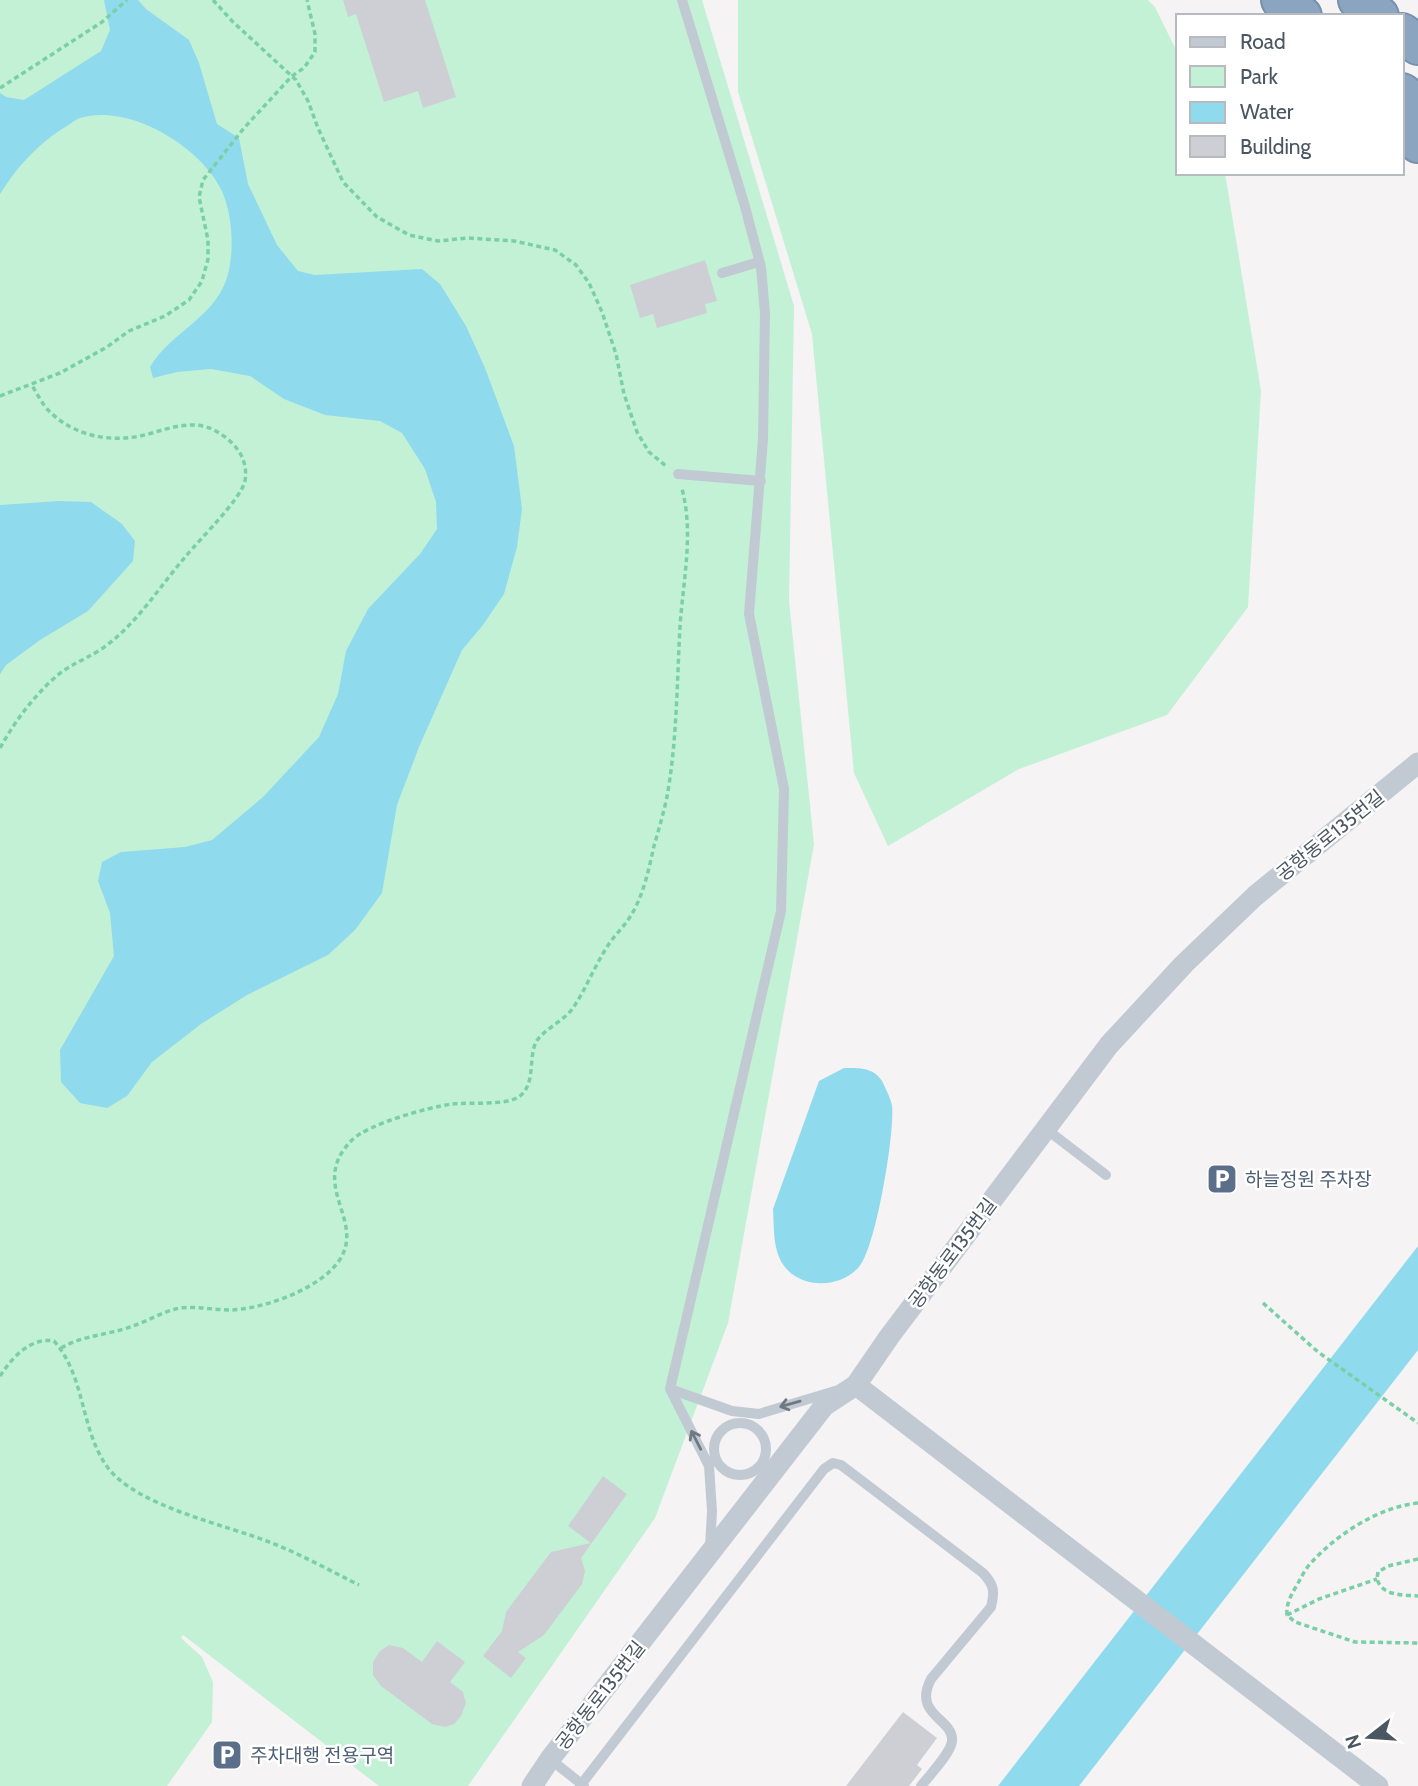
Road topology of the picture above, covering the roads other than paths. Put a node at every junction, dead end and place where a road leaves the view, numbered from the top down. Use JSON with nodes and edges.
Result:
{"nodes":[{"id":1,"x":682,"y":0,"type":"edge"},
{"id":2,"x":1264,"y":0,"type":"edge"},
{"id":3,"x":1281,"y":0,"type":"edge"},
{"id":4,"x":1358,"y":0,"type":"edge"},
{"id":5,"x":1279,"y":14,"type":"edge"},
{"id":6,"x":1299,"y":14,"type":"edge"},
{"id":7,"x":1376,"y":14,"type":"edge"},
{"id":8,"x":1404,"y":130,"type":"edge"},
{"id":9,"x":1418,"y":143,"type":"edge"},
{"id":10,"x":759,"y":262,"type":"junction"},
{"id":11,"x":722,"y":273,"type":"dead end"},
{"id":12,"x":678,"y":474,"type":"road end"},
{"id":13,"x":761,"y":481,"type":"junction"},
{"id":14,"x":1418,"y":763,"type":"edge"},
{"id":15,"x":1045,"y":1129,"type":"junction"},
{"id":16,"x":1107,"y":1175,"type":"dead end"},
{"id":17,"x":856,"y":1385,"type":"junction"},
{"id":18,"x":670,"y":1389,"type":"junction"},
{"id":19,"x":746,"y":1418,"type":"junction"},
{"id":20,"x":714,"y":1464,"type":"junction"},
{"id":21,"x":767,"y":1468,"type":"junction"},
{"id":22,"x":709,"y":1553,"type":"junction"},
{"id":23,"x":550,"y":1759,"type":"junction"},
{"id":24,"x":582,"y":1785,"type":"edge"},
{"id":25,"x":532,"y":1786,"type":"edge"},
{"id":26,"x":921,"y":1786,"type":"edge"},
{"id":27,"x":1378,"y":1786,"type":"edge"}],
"edges":[{"from":1,"to":10,"type":"lane"},
{"from":2,"to":5,"type":"highway"},
{"from":3,"to":6,"type":"highway"},
{"from":4,"to":7,"type":"highway"},
{"from":8,"to":9,"type":"highway"},
{"from":10,"to":11,"type":"lane"},
{"from":10,"to":13,"type":"lane"},
{"from":12,"to":13,"type":"lane"},
{"from":13,"to":18,"type":"lane"},
{"from":14,"to":15,"type":"street","name":"공항동로135번길"},
{"from":15,"to":16,"type":"lane"},
{"from":15,"to":17,"type":"street","name":"공항동로135번길"},
{"from":17,"to":19,"type":"lane","one_way":true},
{"from":17,"to":21,"type":"street","name":"공항동로135번길"},
{"from":17,"to":27,"type":"street"},
{"from":18,"to":19,"type":"lane"},
{"from":20,"to":18,"type":"lane","one_way":true},
{"from":19,"to":20,"type":"lane"},
{"from":19,"to":21,"type":"lane"},
{"from":20,"to":21,"type":"lane"},
{"from":20,"to":22,"type":"lane"},
{"from":21,"to":22,"type":"street","name":"공항동로135번길"},
{"from":22,"to":23,"type":"street","name":"공항동로135번길"},
{"from":23,"to":24,"type":"lane"},
{"from":23,"to":25,"type":"street","name":"공항동로135번길"},
{"from":24,"to":26,"type":"lane"}]}
